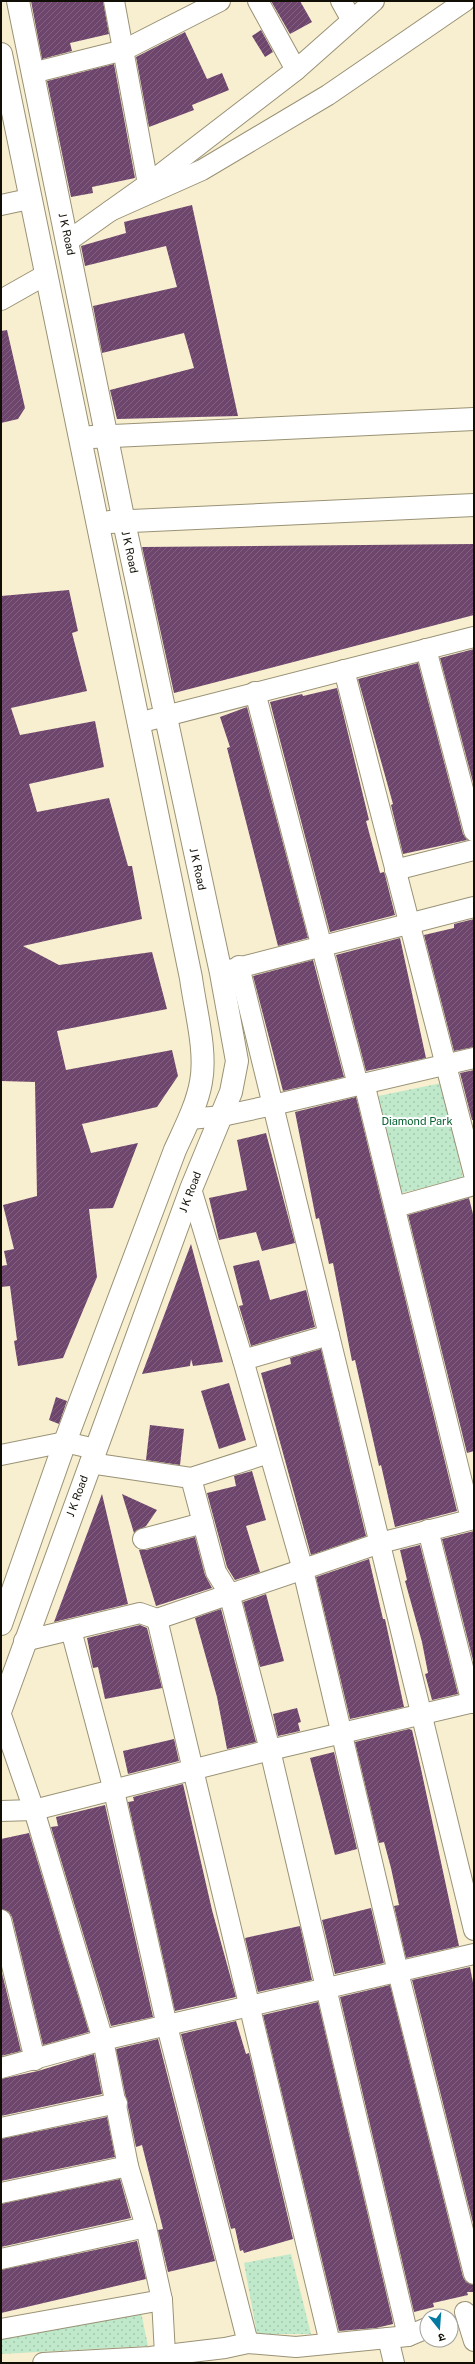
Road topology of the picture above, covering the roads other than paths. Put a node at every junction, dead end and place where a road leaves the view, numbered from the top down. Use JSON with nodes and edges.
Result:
{"nodes":[{"id":1,"x":18,"y":1,"type":"edge"},
{"id":2,"x":114,"y":1,"type":"edge"},
{"id":3,"x":220,"y":1,"type":"edge"},
{"id":4,"x":258,"y":1,"type":"edge"},
{"id":5,"x":341,"y":1,"type":"edge"},
{"id":6,"x":374,"y":1,"type":"edge"},
{"id":7,"x":465,"y":1,"type":"edge"},
{"id":8,"x":351,"y":19,"type":"junction"},
{"id":9,"x":124,"y":50,"type":"junction"},
{"id":10,"x":1,"y":54,"type":"edge"},
{"id":11,"x":296,"y":70,"type":"junction"},
{"id":12,"x":33,"y":76,"type":"junction"},
{"id":13,"x":4,"y":84,"type":"edge"},
{"id":14,"x":148,"y":184,"type":"junction"},
{"id":15,"x":29,"y":199,"type":"junction"},
{"id":16,"x":1,"y":205,"type":"edge"},
{"id":17,"x":110,"y":211,"type":"junction"},
{"id":18,"x":68,"y":241,"type":"junction"},
{"id":19,"x":47,"y":274,"type":"junction"},
{"id":20,"x":1,"y":300,"type":"edge"},
{"id":21,"x":474,"y":420,"type":"edge"},
{"id":22,"x":107,"y":437,"type":"junction"},
{"id":23,"x":81,"y":438,"type":"junction"},
{"id":24,"x":474,"y":505,"type":"edge"},
{"id":25,"x":98,"y":522,"type":"junction"},
{"id":26,"x":124,"y":522,"type":"junction"},
{"id":27,"x":474,"y":637,"type":"edge"},
{"id":28,"x":426,"y":649,"type":"junction"},
{"id":29,"x":344,"y":670,"type":"junction"},
{"id":30,"x":255,"y":692,"type":"junction"},
{"id":31,"x":165,"y":716,"type":"junction"},
{"id":32,"x":138,"y":723,"type":"junction"},
{"id":33,"x":474,"y":831,"type":"edge"},
{"id":34,"x":474,"y":850,"type":"edge"},
{"id":35,"x":395,"y":870,"type":"junction"},
{"id":36,"x":474,"y":907,"type":"edge"},
{"id":37,"x":409,"y":924,"type":"junction"},
{"id":38,"x":322,"y":945,"type":"junction"},
{"id":39,"x":230,"y":969,"type":"junction"},
{"id":40,"x":474,"y":1058,"type":"edge"},
{"id":41,"x":446,"y":1064,"type":"junction"},
{"id":42,"x":202,"y":1068,"type":"junction"},
{"id":43,"x":235,"y":1071,"type":"junction"},
{"id":44,"x":361,"y":1084,"type":"junction"},
{"id":45,"x":273,"y":1105,"type":"junction"},
{"id":46,"x":222,"y":1116,"type":"junction"},
{"id":47,"x":190,"y":1119,"type":"junction"},
{"id":48,"x":471,"y":1149,"type":"edge"},
{"id":49,"x":474,"y":1174,"type":"edge"},
{"id":50,"x":474,"y":1185,"type":"edge"},
{"id":51,"x":191,"y":1189,"type":"junction"},
{"id":52,"x":395,"y":1207,"type":"junction"},
{"id":53,"x":329,"y":1335,"type":"junction"},
{"id":54,"x":243,"y":1360,"type":"junction"},
{"id":55,"x":65,"y":1442,"type":"junction"},
{"id":56,"x":269,"y":1453,"type":"junction"},
{"id":57,"x":1,"y":1455,"type":"edge"},
{"id":58,"x":92,"y":1456,"type":"junction"},
{"id":59,"x":466,"y":1463,"type":"edge"},
{"id":60,"x":191,"y":1478,"type":"junction"},
{"id":61,"x":472,"y":1519,"type":"edge"},
{"id":62,"x":203,"y":1523,"type":"junction"},
{"id":63,"x":428,"y":1530,"type":"junction"},
{"id":64,"x":143,"y":1539,"type":"dead end"},
{"id":65,"x":380,"y":1543,"type":"junction"},
{"id":66,"x":303,"y":1570,"type":"junction"},
{"id":67,"x":229,"y":1593,"type":"junction"},
{"id":68,"x":157,"y":1619,"type":"junction"},
{"id":69,"x":1,"y":1624,"type":"edge"},
{"id":70,"x":71,"y":1630,"type":"junction"},
{"id":71,"x":24,"y":1641,"type":"junction"},
{"id":72,"x":473,"y":1703,"type":"edge"},
{"id":73,"x":1,"y":1709,"type":"edge"},
{"id":74,"x":1,"y":1715,"type":"edge"},
{"id":75,"x":421,"y":1715,"type":"junction"},
{"id":76,"x":343,"y":1734,"type":"junction"},
{"id":77,"x":270,"y":1750,"type":"junction"},
{"id":78,"x":192,"y":1772,"type":"junction"},
{"id":79,"x":114,"y":1790,"type":"junction"},
{"id":80,"x":34,"y":1810,"type":"junction"},
{"id":81,"x":1,"y":1811,"type":"edge"},
{"id":82,"x":1,"y":1920,"type":"edge"},
{"id":83,"x":474,"y":1930,"type":"edge"},
{"id":84,"x":474,"y":1954,"type":"edge"},
{"id":85,"x":398,"y":1972,"type":"junction"},
{"id":86,"x":325,"y":1990,"type":"junction"},
{"id":87,"x":249,"y":2007,"type":"junction"},
{"id":88,"x":166,"y":2026,"type":"junction"},
{"id":89,"x":103,"y":2040,"type":"junction"},
{"id":90,"x":35,"y":2060,"type":"junction"},
{"id":91,"x":1,"y":2068,"type":"edge"},
{"id":92,"x":117,"y":2103,"type":"junction"},
{"id":93,"x":1,"y":2128,"type":"edge"},
{"id":94,"x":128,"y":2166,"type":"junction"},
{"id":95,"x":1,"y":2193,"type":"edge"},
{"id":96,"x":146,"y":2227,"type":"junction"},
{"id":97,"x":1,"y":2259,"type":"edge"},
{"id":98,"x":474,"y":2274,"type":"edge"},
{"id":99,"x":162,"y":2300,"type":"junction"},
{"id":100,"x":463,"y":2313,"type":"edge"},
{"id":101,"x":1,"y":2329,"type":"edge"},
{"id":102,"x":419,"y":2331,"type":"edge"},
{"id":103,"x":408,"y":2336,"type":"junction"},
{"id":104,"x":388,"y":2338,"type":"junction"},
{"id":105,"x":474,"y":2341,"type":"edge"},
{"id":106,"x":330,"y":2342,"type":"junction"},
{"id":107,"x":248,"y":2343,"type":"junction"},
{"id":108,"x":298,"y":2355,"type":"edge"},
{"id":109,"x":226,"y":2356,"type":"edge"},
{"id":110,"x":154,"y":2359,"type":"edge"},
{"id":111,"x":74,"y":2362,"type":"edge"},
{"id":112,"x":43,"y":2363,"type":"edge"},
{"id":113,"x":394,"y":2363,"type":"edge"}],
"edges":[{"from":1,"to":12,"type":"main road","name":"J K Road"},
{"from":2,"to":9,"type":"street"},
{"from":3,"to":9,"type":"street"},
{"from":4,"to":11,"type":"street"},
{"from":5,"to":8,"type":"street"},
{"from":6,"to":8,"type":"street"},
{"from":7,"to":17,"type":"street"},
{"from":8,"to":11,"type":"street"},
{"from":9,"to":12,"type":"street"},
{"from":9,"to":14,"type":"street"},
{"from":10,"to":13,"type":"main road"},
{"from":11,"to":14,"type":"street"},
{"from":12,"to":13,"type":"street"},
{"from":12,"to":18,"type":"main road","name":"J K Road"},
{"from":13,"to":15,"type":"main road"},
{"from":14,"to":17,"type":"street"},
{"from":15,"to":16,"type":"street"},
{"from":15,"to":19,"type":"main road"},
{"from":17,"to":18,"type":"street"},
{"from":18,"to":22,"type":"main road","name":"J K Road"},
{"from":19,"to":20,"type":"street"},
{"from":19,"to":23,"type":"main road"},
{"from":21,"to":22,"type":"main road"},
{"from":22,"to":23,"type":"main road"},
{"from":22,"to":26,"type":"main road","name":"J K Road"},
{"from":23,"to":25,"type":"main road"},
{"from":24,"to":26,"type":"main road"},
{"from":25,"to":26,"type":"main road"},
{"from":25,"to":32,"type":"main road"},
{"from":26,"to":31,"type":"main road","name":"J K Road"},
{"from":27,"to":28,"type":"street"},
{"from":28,"to":29,"type":"street"},
{"from":28,"to":33,"type":"street"},
{"from":29,"to":30,"type":"street"},
{"from":29,"to":35,"type":"street"},
{"from":30,"to":31,"type":"street"},
{"from":30,"to":38,"type":"street"},
{"from":31,"to":32,"type":"street"},
{"from":31,"to":39,"type":"main road","name":"J K Road"},
{"from":32,"to":42,"type":"main road"},
{"from":34,"to":35,"type":"street"},
{"from":35,"to":37,"type":"street"},
{"from":36,"to":37,"type":"street"},
{"from":37,"to":38,"type":"street"},
{"from":37,"to":41,"type":"street"},
{"from":38,"to":39,"type":"street"},
{"from":38,"to":44,"type":"street"},
{"from":39,"to":43,"type":"main road","name":"J K Road"},
{"from":39,"to":45,"type":"street"},
{"from":40,"to":41,"type":"street"},
{"from":41,"to":44,"type":"street"},
{"from":41,"to":48,"type":"street"},
{"from":42,"to":43,"type":"main road"},
{"from":42,"to":47,"type":"main road"},
{"from":43,"to":46,"type":"main road","name":"J K Road"},
{"from":44,"to":45,"type":"street"},
{"from":44,"to":52,"type":"street"},
{"from":45,"to":46,"type":"street"},
{"from":45,"to":53,"type":"street"},
{"from":46,"to":47,"type":"street"},
{"from":46,"to":51,"type":"main road","name":"J K Road"},
{"from":47,"to":55,"type":"main road"},
{"from":48,"to":49,"type":"street"},
{"from":50,"to":52,"type":"street"},
{"from":51,"to":54,"type":"street"},
{"from":51,"to":58,"type":"main road","name":"J K Road"},
{"from":52,"to":59,"type":"street"},
{"from":53,"to":54,"type":"street"},
{"from":53,"to":65,"type":"street"},
{"from":54,"to":56,"type":"street"},
{"from":55,"to":57,"type":"street"},
{"from":55,"to":58,"type":"street"},
{"from":55,"to":69,"type":"main road"},
{"from":56,"to":60,"type":"street"},
{"from":56,"to":66,"type":"street"},
{"from":58,"to":60,"type":"street"},
{"from":58,"to":71,"type":"main road","name":"J K Road"},
{"from":59,"to":61,"type":"street"},
{"from":60,"to":62,"type":"street"},
{"from":61,"to":63,"type":"street"},
{"from":62,"to":64,"type":"street"},
{"from":62,"to":67,"type":"street"},
{"from":63,"to":65,"type":"street"},
{"from":63,"to":72,"type":"street"},
{"from":65,"to":66,"type":"street"},
{"from":65,"to":75,"type":"street"},
{"from":66,"to":67,"type":"street"},
{"from":66,"to":76,"type":"street"},
{"from":67,"to":68,"type":"street"},
{"from":67,"to":77,"type":"street"},
{"from":68,"to":70,"type":"street"},
{"from":68,"to":78,"type":"street"},
{"from":70,"to":71,"type":"street"},
{"from":70,"to":79,"type":"street"},
{"from":71,"to":73,"type":"main road","name":"J K Road"},
{"from":72,"to":75,"type":"street"},
{"from":74,"to":80,"type":"street"},
{"from":75,"to":76,"type":"street"},
{"from":75,"to":83,"type":"street"},
{"from":76,"to":77,"type":"street"},
{"from":76,"to":85,"type":"street"},
{"from":77,"to":78,"type":"street"},
{"from":77,"to":86,"type":"street"},
{"from":78,"to":79,"type":"street"},
{"from":78,"to":87,"type":"street"},
{"from":79,"to":80,"type":"street"},
{"from":79,"to":88,"type":"street"},
{"from":80,"to":81,"type":"street"},
{"from":80,"to":89,"type":"street"},
{"from":82,"to":90,"type":"street"},
{"from":84,"to":85,"type":"street"},
{"from":85,"to":86,"type":"street"},
{"from":85,"to":98,"type":"street"},
{"from":86,"to":87,"type":"street"},
{"from":86,"to":103,"type":"street"},
{"from":87,"to":88,"type":"street"},
{"from":87,"to":106,"type":"street"},
{"from":88,"to":89,"type":"street"},
{"from":88,"to":107,"type":"street"},
{"from":89,"to":90,"type":"street"},
{"from":89,"to":92,"type":"street"},
{"from":90,"to":91,"type":"street"},
{"from":92,"to":93,"type":"street"},
{"from":92,"to":94,"type":"street"},
{"from":94,"to":95,"type":"street"},
{"from":94,"to":96,"type":"street"},
{"from":96,"to":97,"type":"street"},
{"from":96,"to":99,"type":"street"},
{"from":99,"to":101,"type":"street"},
{"from":99,"to":110,"type":"street"},
{"from":100,"to":105,"type":"street"},
{"from":102,"to":103,"type":"street"},
{"from":103,"to":104,"type":"street"},
{"from":104,"to":106,"type":"street"},
{"from":104,"to":113,"type":"street"},
{"from":106,"to":108,"type":"street"},
{"from":107,"to":108,"type":"street"},
{"from":107,"to":109,"type":"street"},
{"from":109,"to":110,"type":"street"},
{"from":110,"to":111,"type":"street"},
{"from":111,"to":112,"type":"street"}]}
